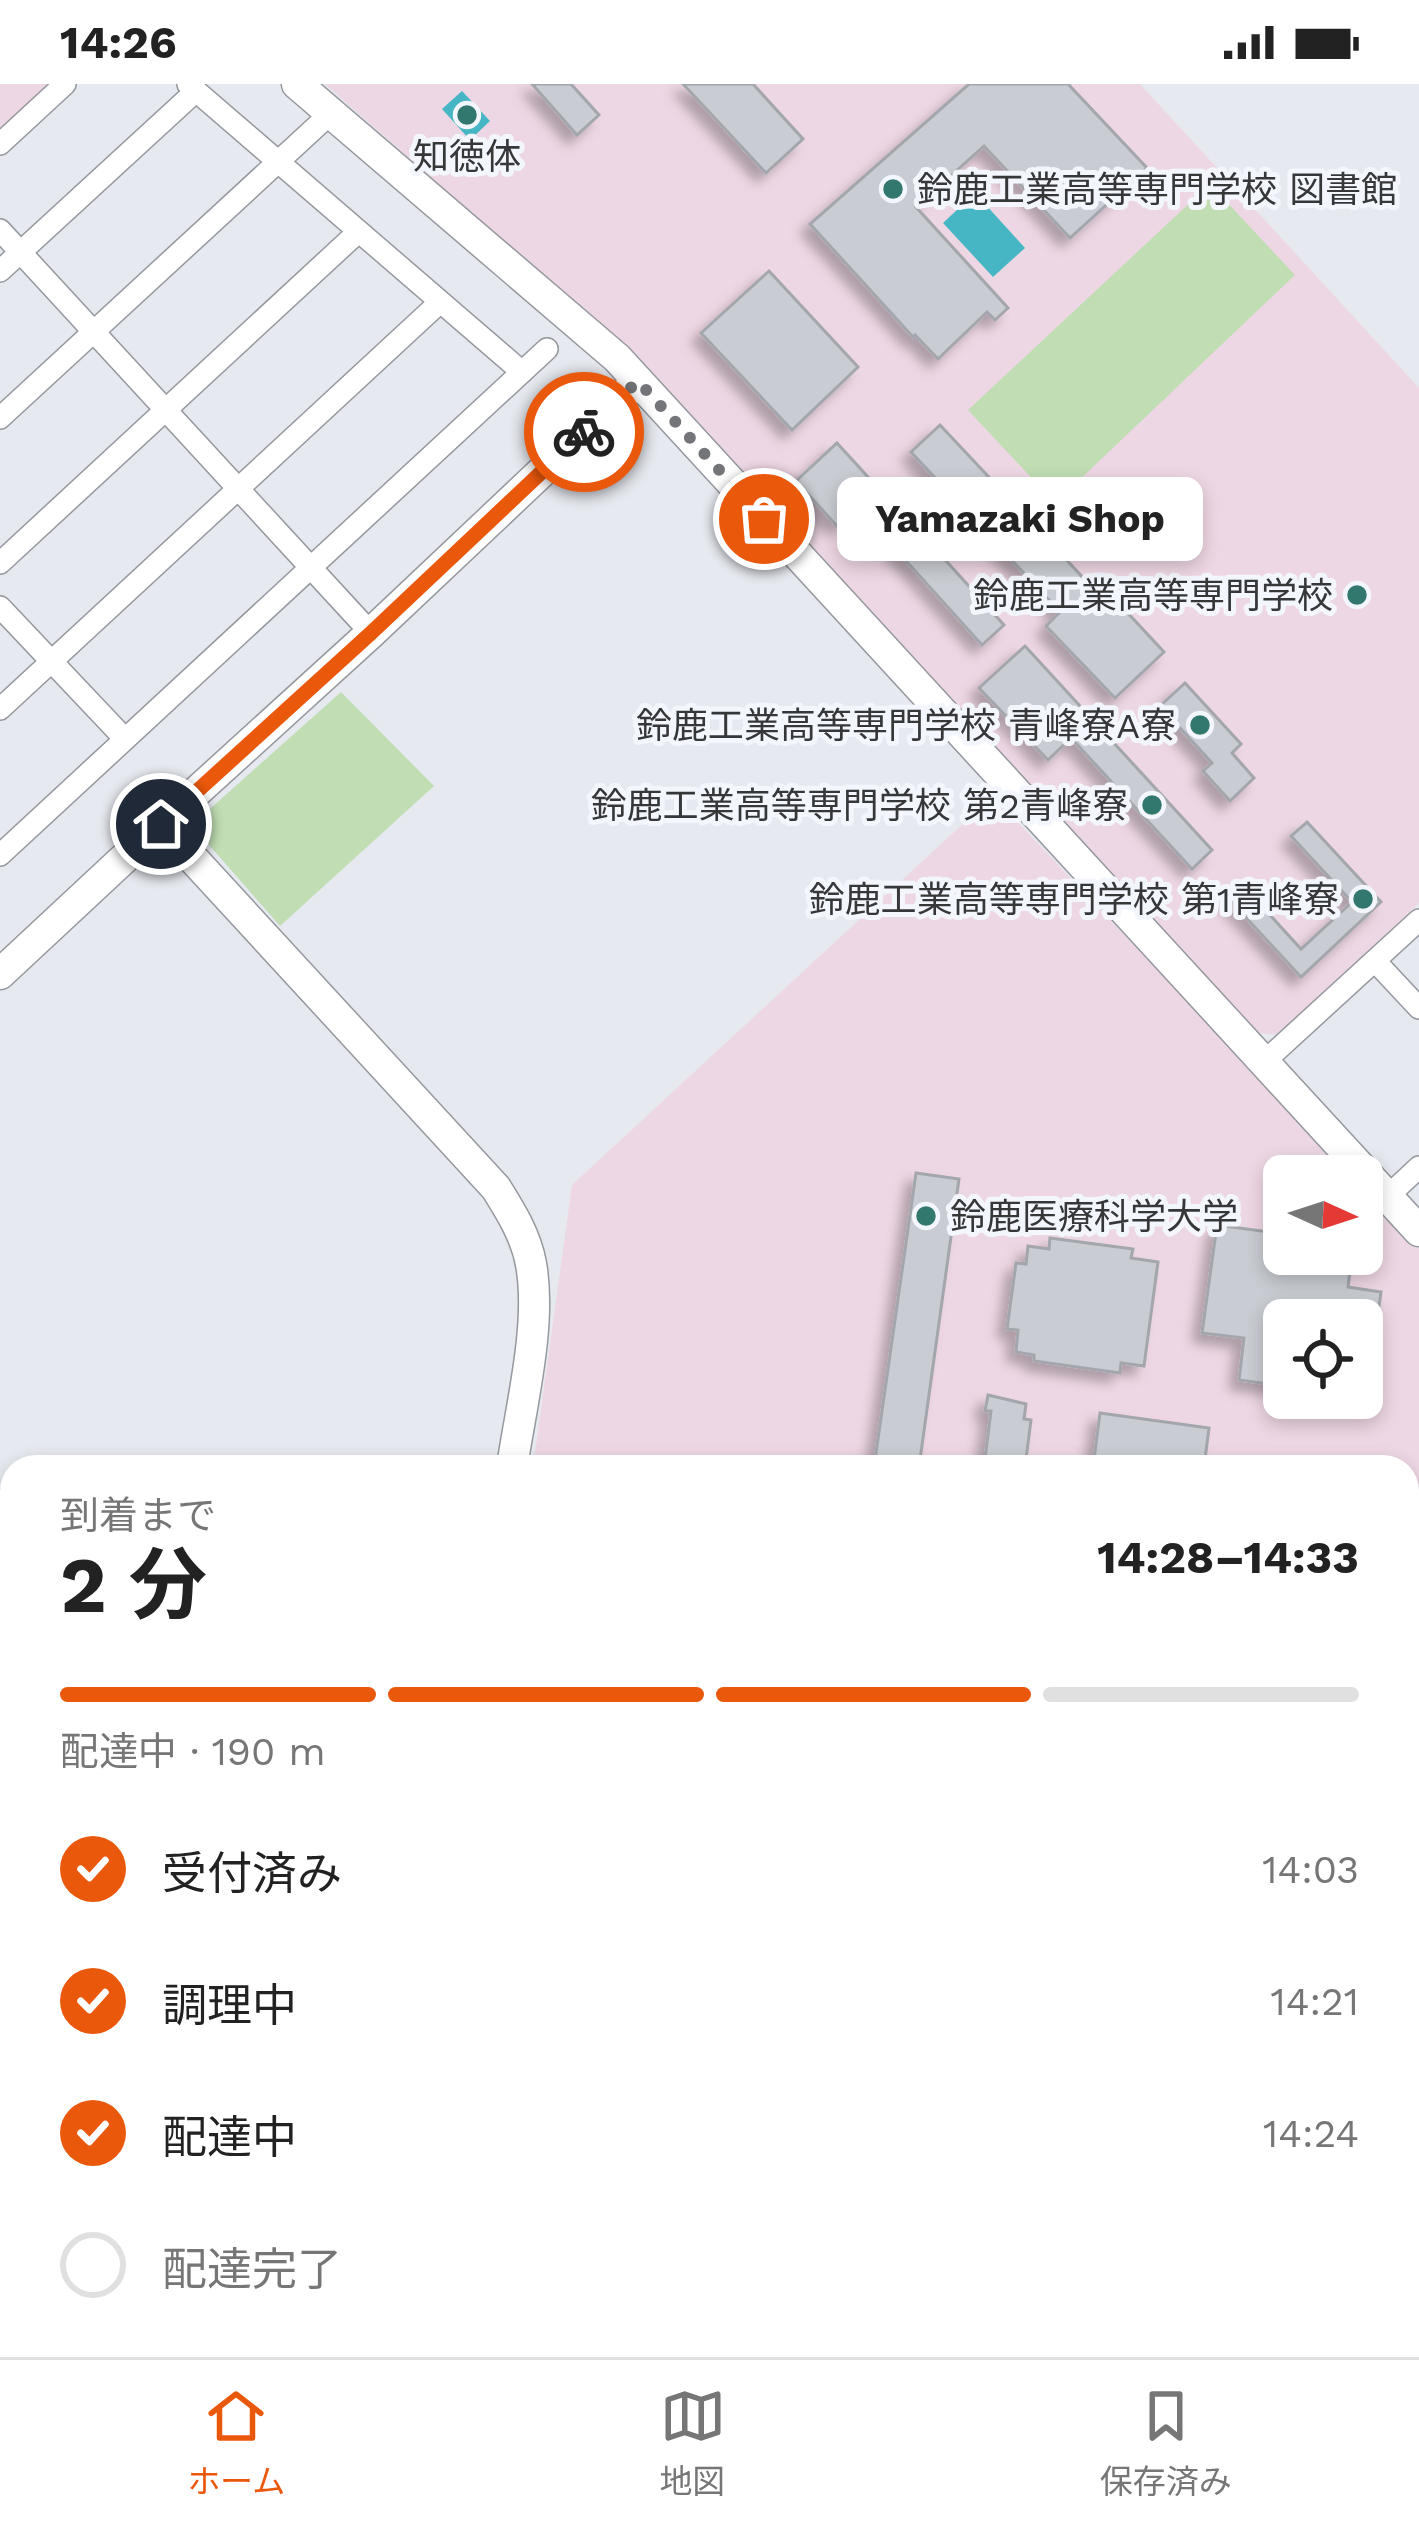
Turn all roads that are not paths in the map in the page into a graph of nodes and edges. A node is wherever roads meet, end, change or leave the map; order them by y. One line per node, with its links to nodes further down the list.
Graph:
1 (65, 84): 5 (street)
2 (298, 84): 4 (street)
3 (192, 88): 6 (street); 9 (street)
4 (330, 114): 6 (street); 15 (street)
5 (0, 144)
6 (277, 163): 8 (street); 12 (street)
7 (0, 230): 9 (street)
8 (358, 233): 11 (street); 16 (street)
9 (20, 252): 10 (street); 12 (street)
10 (0, 271)
11 (439, 303): 14 (street); 18 (street)
12 (94, 331): 16 (street); 17 (street)
13 (547, 350): 14 (street)
14 (522, 372): 20 (street)
15 (638, 381): 22 (street); 32 (street)
16 (166, 410): 18 (street); 19 (street)
17 (0, 418)
18 (238, 489): 20 (street); 23 (street)
19 (0, 563)
20 (311, 568): 22 (street); 25 (street)
21 (0, 607): 23 (street)
22 (371, 633): 26 (street)
23 (52, 661): 24 (street); 25 (street)
24 (0, 709)
25 (125, 740): 27 (street)
26 (161, 824): 30 (street); 36 (street)
27 (0, 855)
28 (1419, 920): 29 (street)
29 (1376, 961): 31 (street); 32 (street)
30 (0, 974)
31 (1419, 1008)
32 (1264, 1061): 34 (street)
33 (1419, 1167): 34 (street)
34 (1388, 1196): 35 (street)
35 (1419, 1231)
36 (514, 1455)

